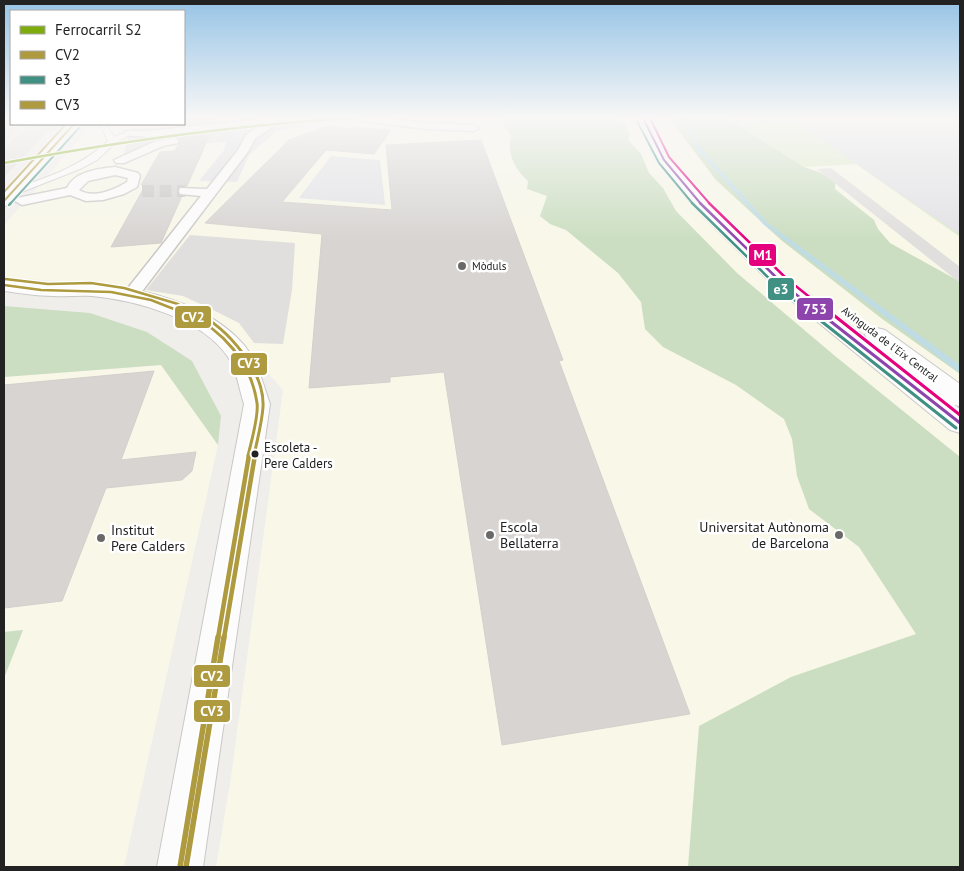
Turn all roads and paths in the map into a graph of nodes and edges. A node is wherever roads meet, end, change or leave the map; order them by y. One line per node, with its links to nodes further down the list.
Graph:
1 (45, 159): 14 (street)
2 (93, 159): 14 (lane)
3 (120, 159): 8 (street)
4 (131, 159): 8 (street)
5 (237, 159): 13 (street)
6 (663, 159): 18 (street, Avinguda de l'Eix Central)
7 (682, 159): 17 (street, Avinguda de l'Eix Central)
8 (118, 166): 9 (street); 11 (street)
9 (127, 188): 11 (street); 12 (street)
10 (185, 190): 13 (street)
11 (72, 191): 14 (street)
12 (142, 191)
13 (209, 193): 16 (street)
14 (12, 199)
15 (4, 285): 19 (street)
16 (134, 291)
17 (960, 397)
18 (960, 423)
19 (180, 867)

